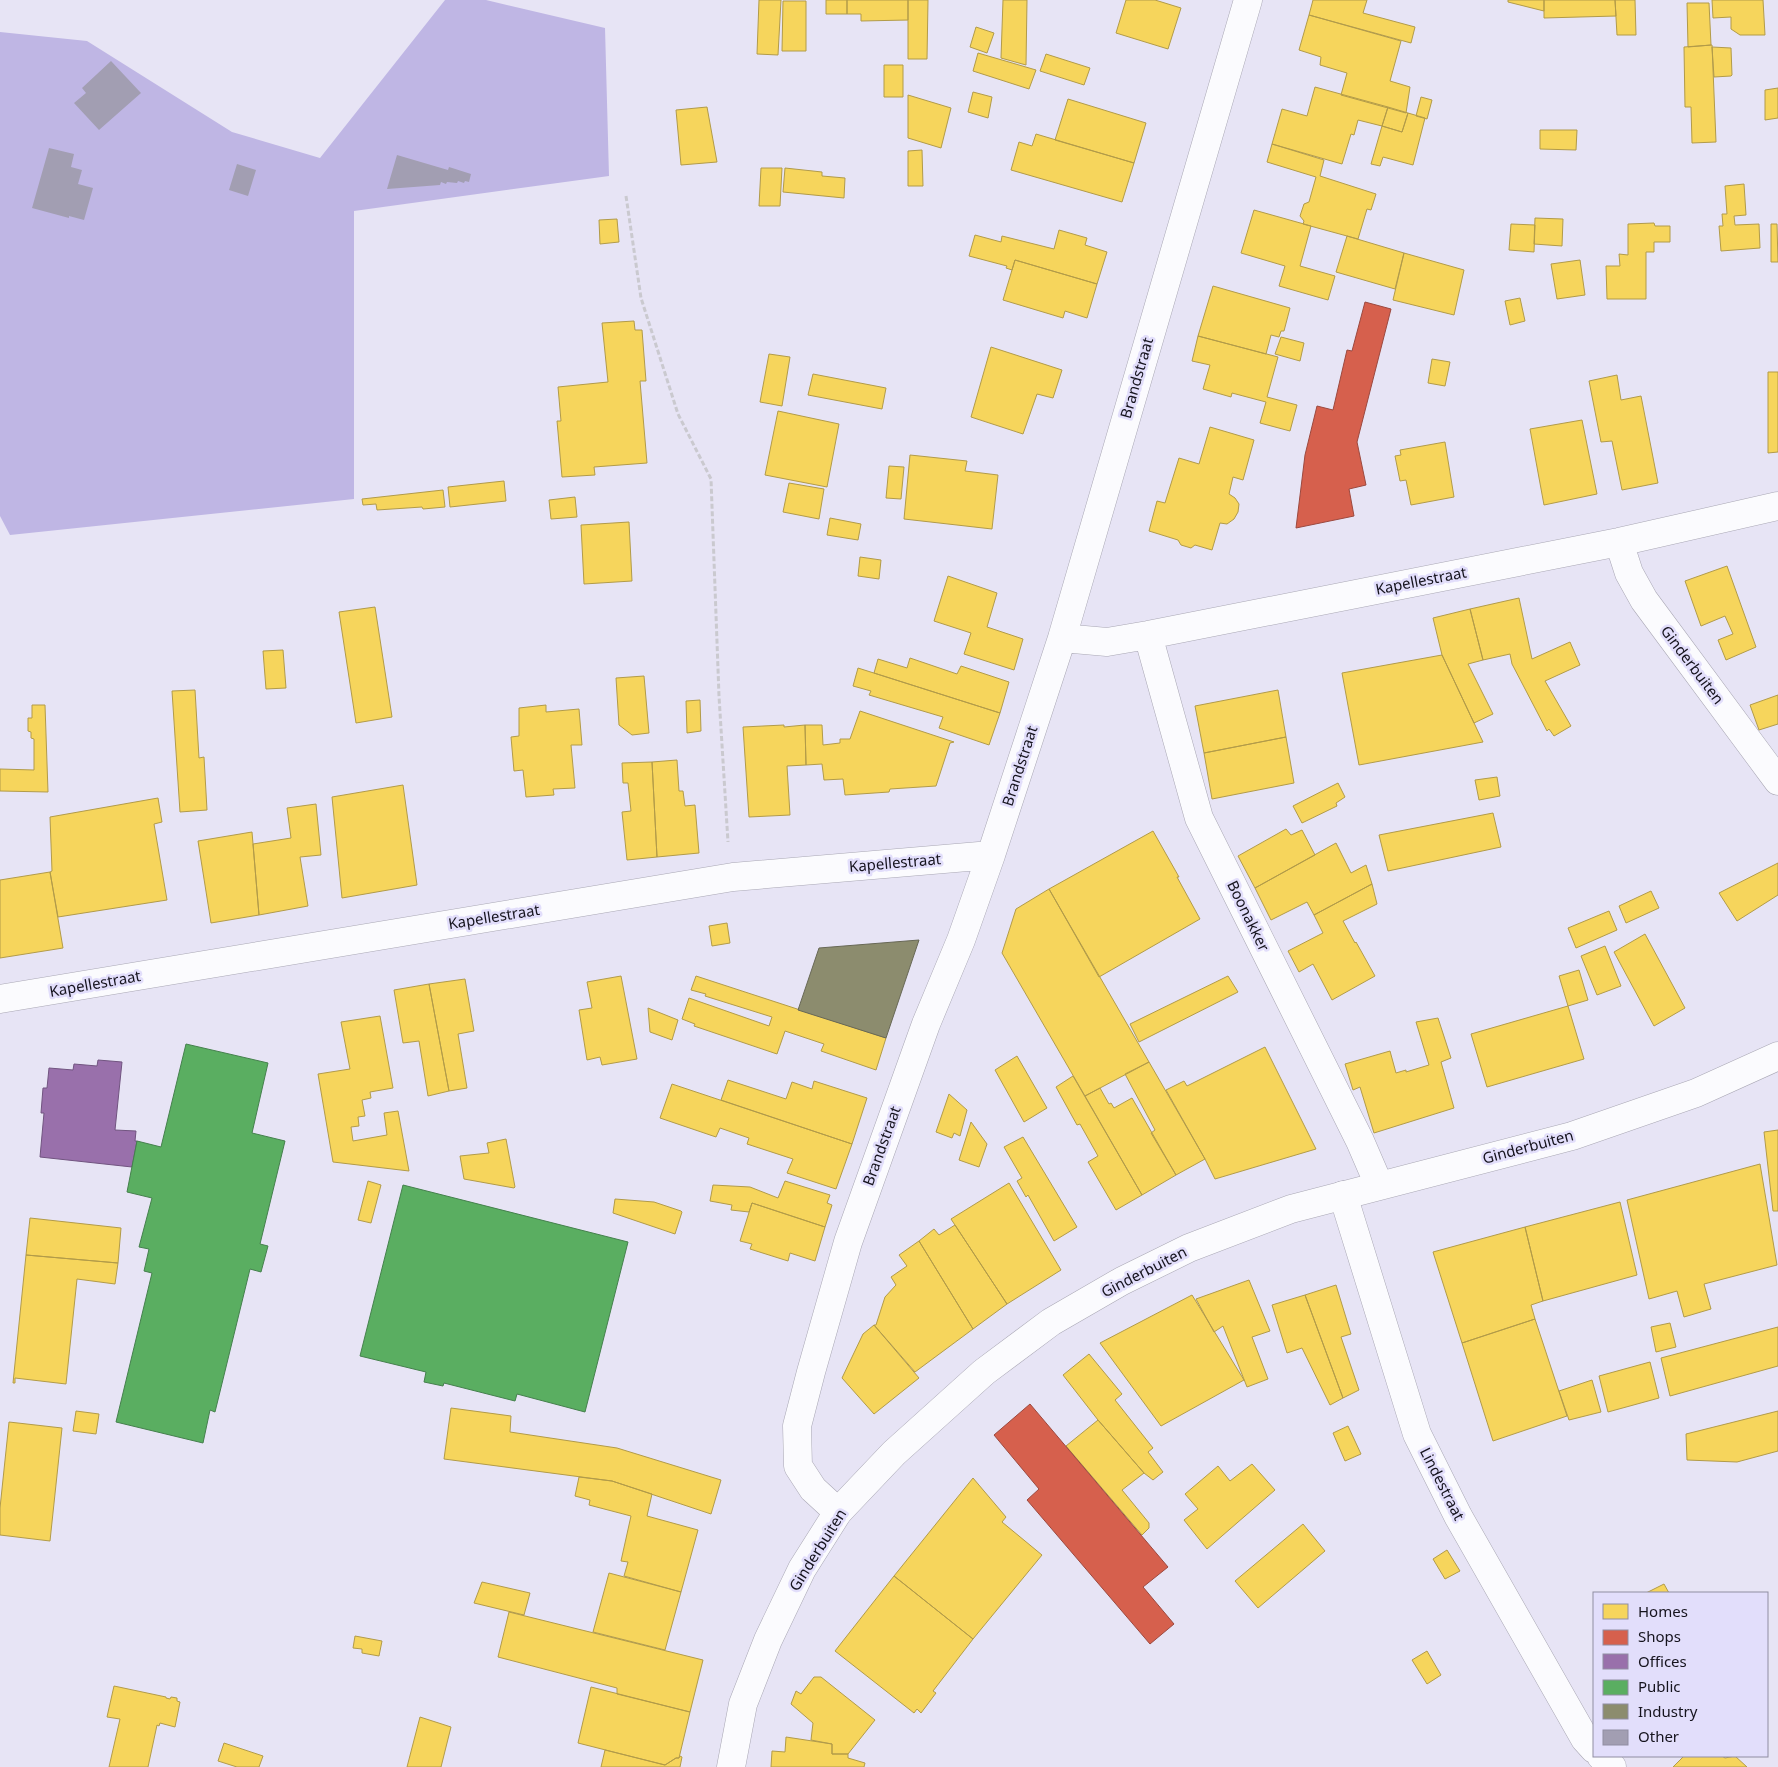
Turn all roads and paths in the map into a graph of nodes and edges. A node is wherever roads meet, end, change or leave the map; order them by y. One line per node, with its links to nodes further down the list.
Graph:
1 (1248, 0): 6 (street, Brandstraat)
2 (626, 196): 9 (path)
3 (1778, 506): 4 (street, Kapellestraat)
4 (1619, 542): 5 (street, Kapellestraat); 7 (street, Ginderbuiten)
5 (1148, 635): 6 (street, Kapellestraat); 12 (street, Boonakker)
6 (1062, 638): 8 (street, Brandstraat)
7 (1778, 781)
8 (991, 855): 9 (street, Kapellestraat); 14 (street, Brandstraat)
9 (733, 877): 10 (street, Kapellestraat)
10 (0, 1000)
11 (1778, 1056): 12 (street, Ginderbuiten)
12 (1379, 1185): 13 (street, Ginderbuiten)
13 (1344, 1195): 14 (street, Ginderbuiten); 15 (street, Lindestraat)
14 (838, 1512): 17 (street, Ginderbuiten)
15 (1593, 1748)
16 (1602, 1757): 18 (street)
17 (731, 1767)
18 (1612, 1767)

